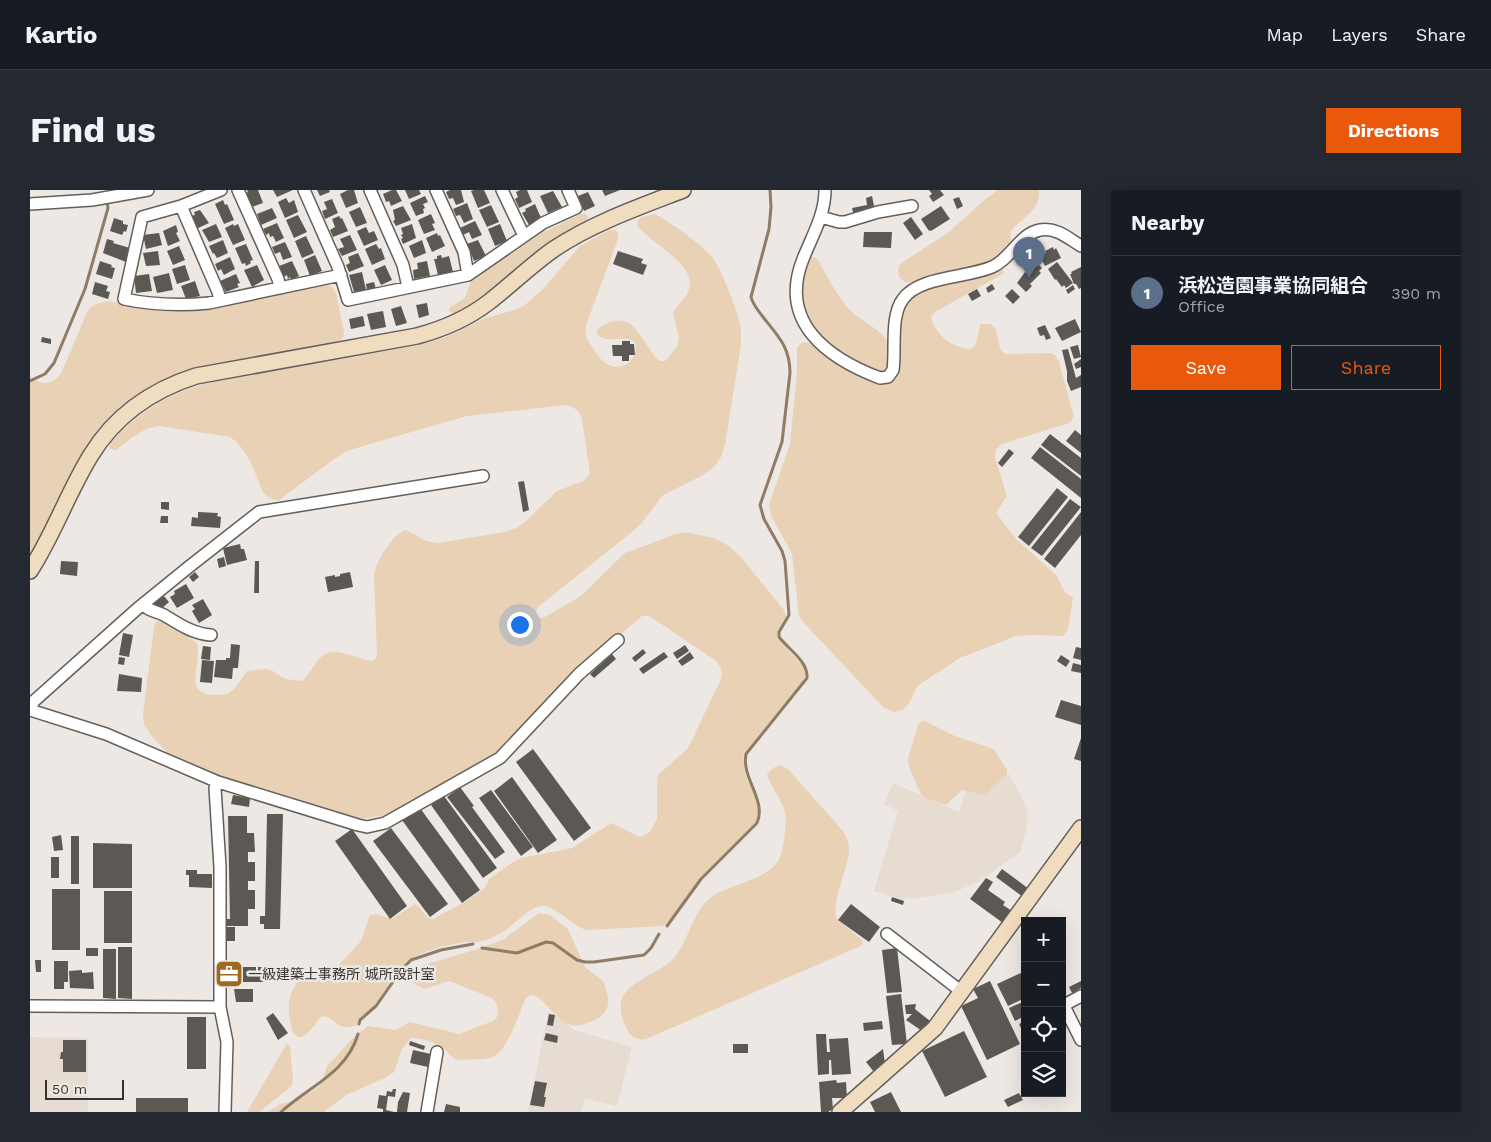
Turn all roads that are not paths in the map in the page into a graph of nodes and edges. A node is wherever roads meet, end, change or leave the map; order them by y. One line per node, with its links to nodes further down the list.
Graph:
1 (148, 190): 11 (street)
2 (221, 190): 12 (street)
3 (238, 190): 20 (street)
4 (304, 190): 18 (street)
5 (370, 190): 19 (street)
6 (436, 190): 17 (street)
7 (502, 190): 15 (street)
8 (568, 190): 15 (street)
9 (682, 190): 23 (street)
10 (825, 190): 14 (street)
11 (30, 204)
12 (181, 206): 21 (street); 21 (street)
13 (912, 206): 14 (street)
14 (821, 217): 16 (street)
15 (524, 236): 17 (street)
16 (1081, 246)
17 (468, 274): 19 (street)
18 (341, 275): 19 (street); 20 (street)
19 (408, 287)
20 (280, 288): 21 (street)
21 (220, 300)
22 (483, 476): 24 (street)
23 (30, 571)
24 (143, 604): 25 (street); 27 (street)
25 (211, 635)
26 (618, 640): 28 (street)
27 (30, 710): 28 (street)
28 (218, 782): 37 (street)
29 (1081, 828): 30 (street)
30 (1023, 917)
31 (1021, 920): 33 (street)
32 (887, 934): 33 (street)
33 (962, 992): 43 (street)
34 (1081, 996): 35 (street)
35 (1066, 1002)
36 (30, 1006): 37 (street)
37 (220, 1007): 41 (street)
38 (1065, 1007): 39 (street)
39 (1081, 1040)
40 (437, 1052): 42 (street)
41 (225, 1112)
42 (427, 1112)
43 (840, 1112)

